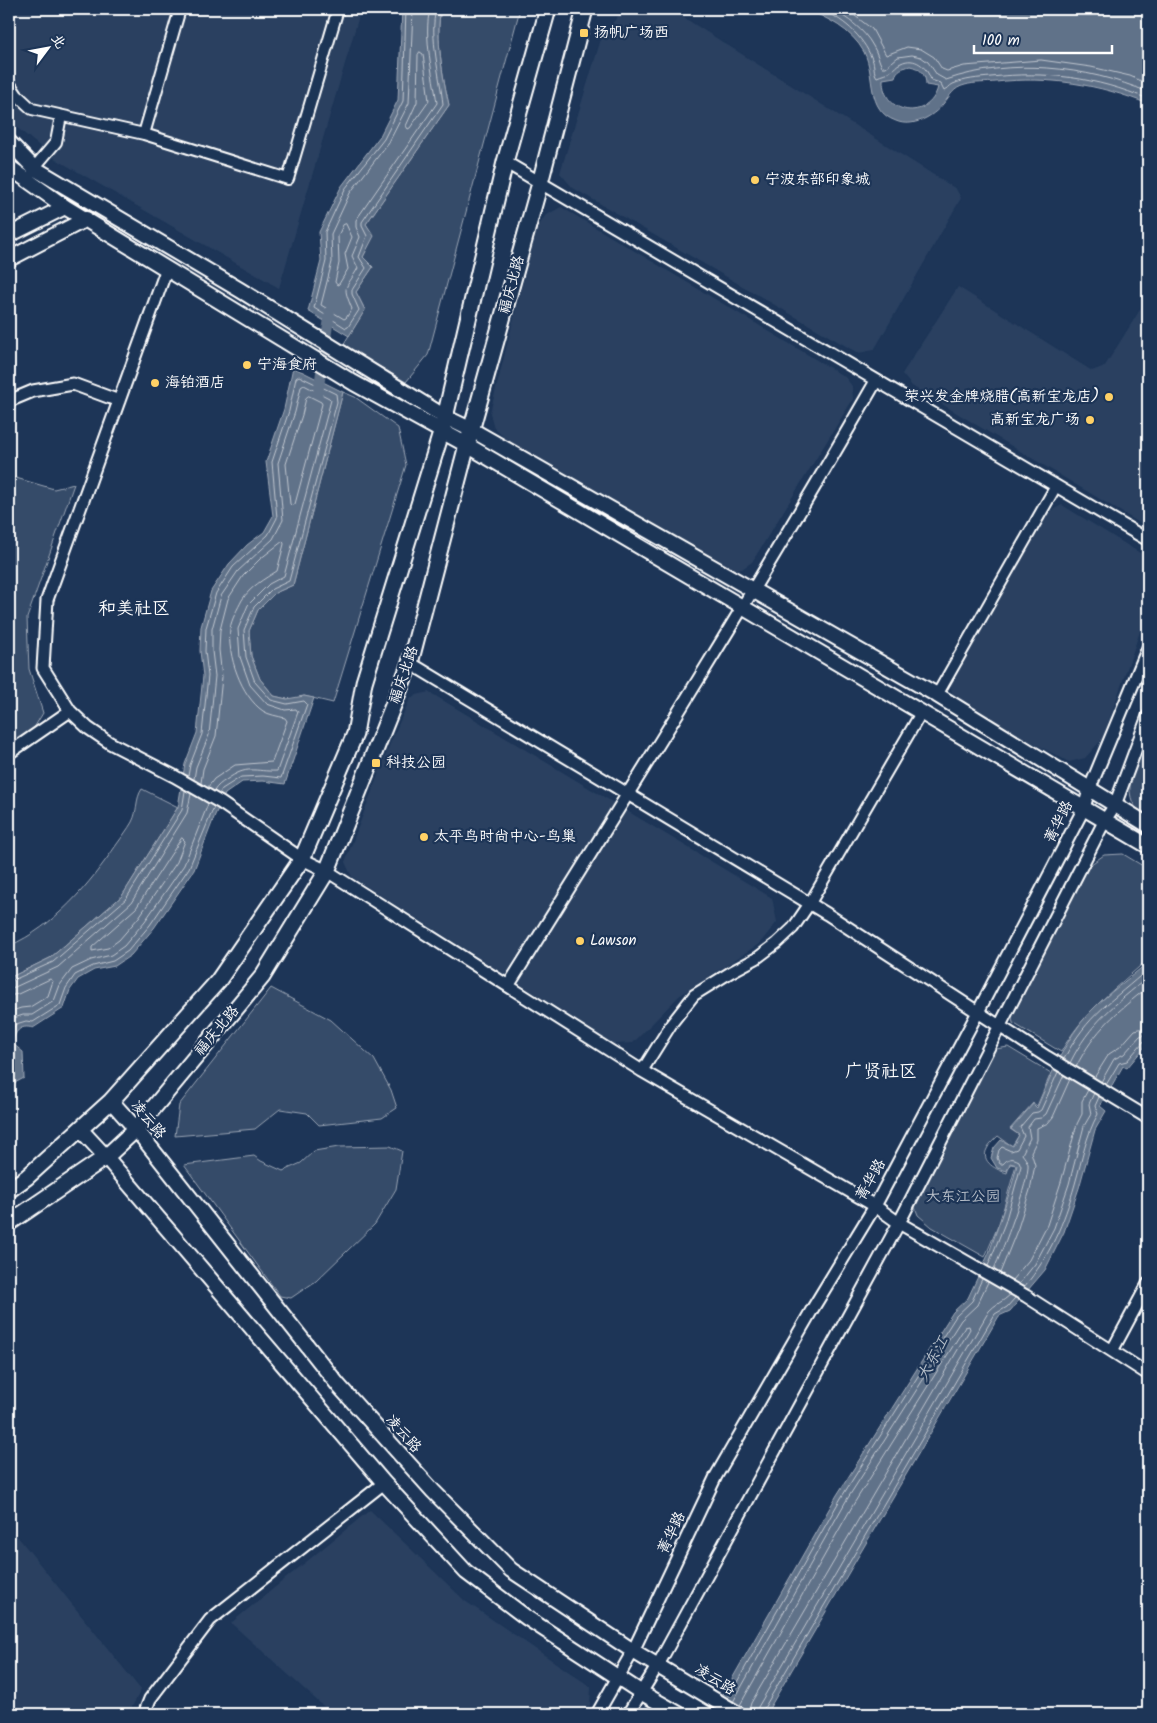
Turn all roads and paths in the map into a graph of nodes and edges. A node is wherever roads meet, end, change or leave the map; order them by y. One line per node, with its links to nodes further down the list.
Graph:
1 (180, 9): 7 (street)
2 (548, 9): 9 (main road, 福庆北路)
3 (585, 9): 12 (main road, 福庆北路)
4 (334, 10): 7 (street)
5 (9, 83): 6 (street)
6 (62, 116): 7 (street); 11 (street)
7 (144, 134)
8 (9, 142): 11 (main road)
9 (505, 162): 12 (street); 21 (main road, 福庆北路)
10 (9, 167): 13 (main road)
11 (34, 168): 21 (main road)
12 (540, 183): 18 (street); 22 (main road, 福庆北路)
13 (66, 207): 14 (main road); 15 (main road)
14 (86, 219): 16 (main road); 17 (main road)
15 (9, 235)
16 (9, 259)
17 (167, 268): 20 (street); 21 (main road)
18 (876, 381): 24 (street); 26 (street)
19 (9, 401): 20 (street)
20 (119, 401): 31 (street)
21 (443, 424): 22 (main road); 23 (main road); 42 (main road, 福庆北路)
22 (472, 430): 23 (main road, 福庆北路); 26 (main road)
23 (467, 444): 27 (main road); 29 (main road, 福庆北路)
24 (1056, 486): 25 (street); 30 (street)
25 (1148, 540)
26 (752, 590): 27 (street); 30 (main road)
27 (742, 607): 32 (main road); 36 (street)
28 (1148, 648): 35 (street, 菁华路)
29 (410, 663): 36 (street); 43 (main road, 福庆北路)
30 (937, 695): 35 (main road)
31 (70, 711): 34 (street); 42 (street)
32 (921, 713): 38 (main road); 44 (street)
33 (1148, 716): 37 (street)
34 (9, 752)
35 (1089, 790): 37 (main road); 38 (street, 菁华路)
36 (628, 794): 44 (street); 45 (street)
37 (1115, 805): 39 (street); 40 (main road)
38 (1084, 808): 39 (main road); 46 (street, 菁华路)
39 (1105, 820): 41 (main road); 47 (street)
40 (1148, 825)
41 (1148, 846)
42 (302, 859): 43 (street); 49 (main road, 福庆北路)
43 (327, 871): 45 (street); 51 (main road, 福庆北路)
44 (810, 903): 46 (street); 48 (street)
45 (508, 986): 48 (street)
46 (978, 1012): 47 (street); 55 (street, 菁华路)
47 (1000, 1026): 50 (street); 57 (street)
48 (642, 1070): 55 (street)
49 (111, 1102): 51 (main road, 凌云路); 52 (main road, 福庆北路)
50 (1148, 1118)
51 (136, 1129): 53 (main road, 福庆北路); 62 (main road, 凌云路)
52 (81, 1130): 53 (main road); 54 (main road, 福庆北路)
53 (106, 1157): 56 (main road, 福庆北路); 61 (main road)
54 (9, 1190)
55 (875, 1206): 57 (street); 62 (street, 菁华路)
56 (9, 1223)
57 (899, 1223): 59 (street); 63 (street)
58 (1148, 1284): 59 (street)
59 (1112, 1351): 60 (street)
60 (1148, 1374)
61 (384, 1482): 64 (main road); 66 (street)
62 (633, 1651): 63 (main road, 凌云路); 64 (street, 菁华路)
63 (658, 1665): 65 (street); 70 (main road, 凌云路)
64 (617, 1677): 65 (main road); 67 (street, 菁华路)
65 (642, 1693): 68 (street); 69 (main road)
66 (144, 1714)
67 (597, 1714)
68 (628, 1714)
69 (679, 1714)
70 (738, 1714)

